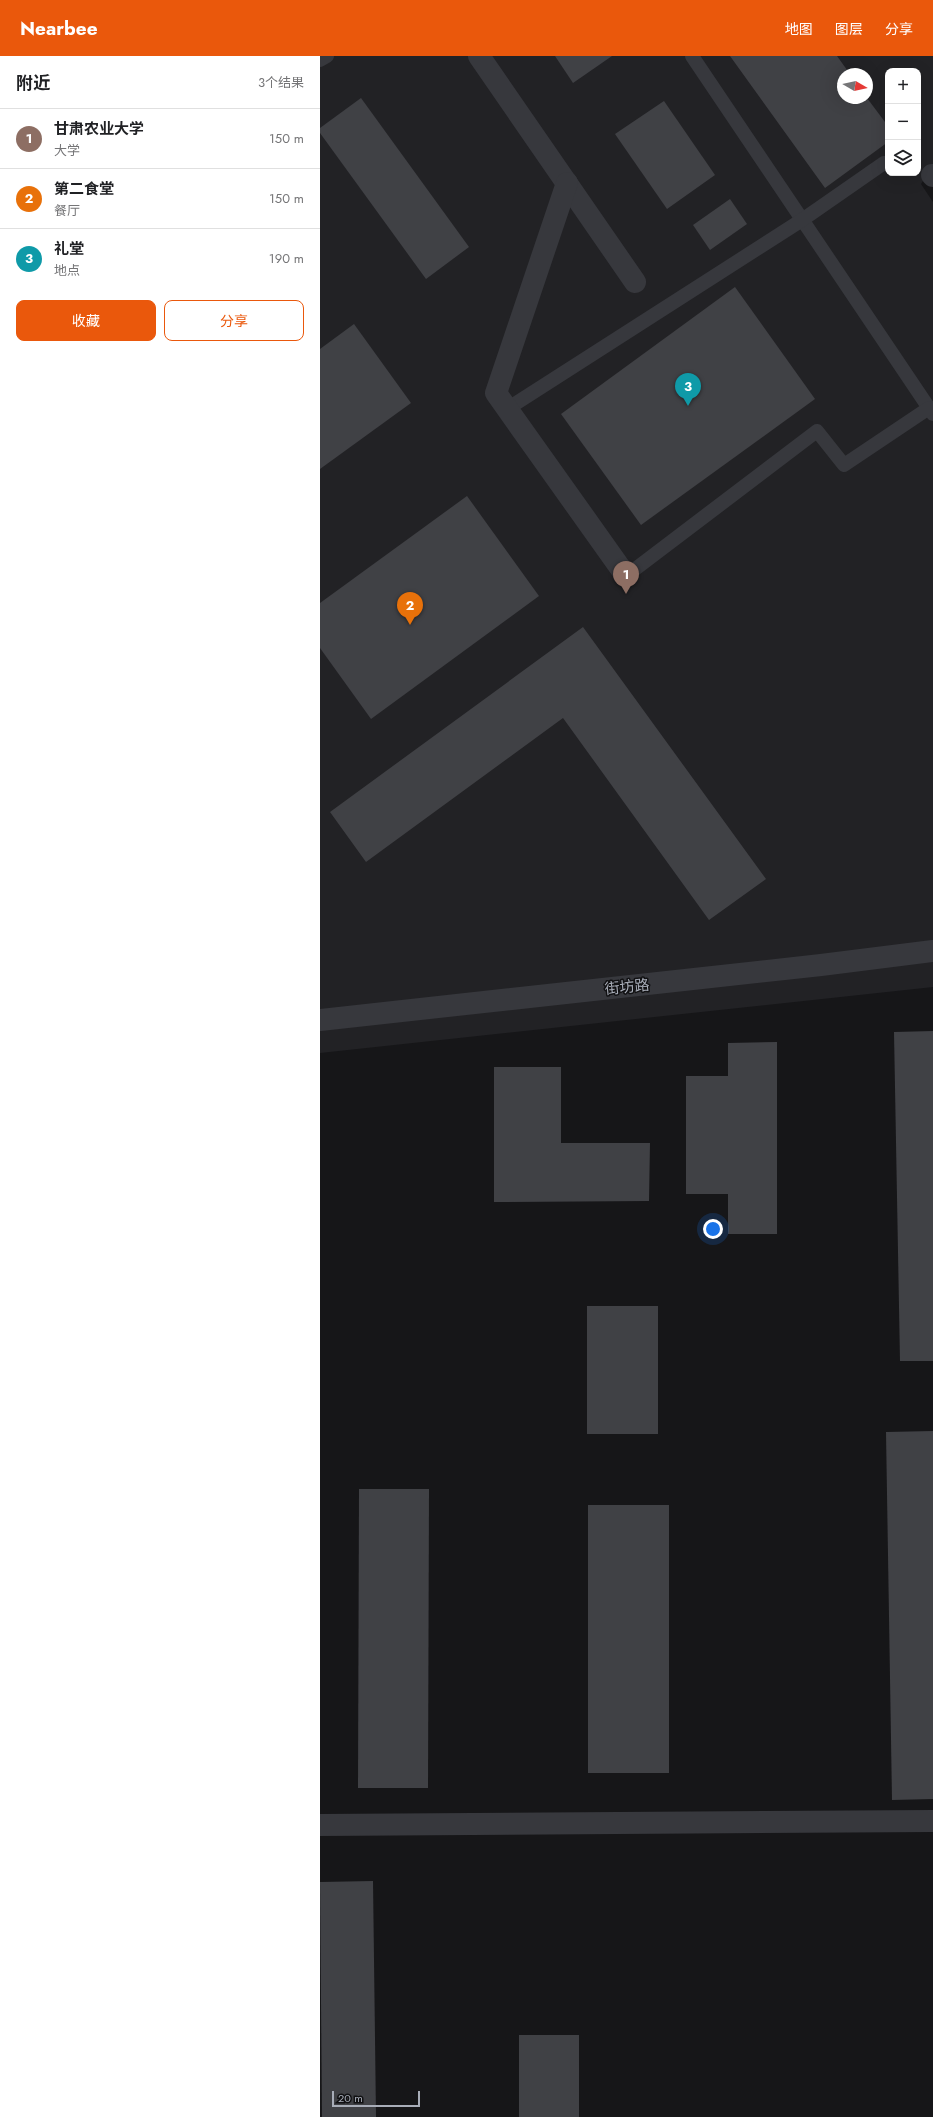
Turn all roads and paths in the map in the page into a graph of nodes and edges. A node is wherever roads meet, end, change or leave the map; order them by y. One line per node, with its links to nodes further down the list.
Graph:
1 (327, 56): 4 (lane)
2 (479, 56): 6 (street)
3 (692, 56): 7 (lane)
4 (320, 60)
5 (884, 163): 7 (lane)
6 (567, 183): 8 (street); 9 (street)
7 (802, 220): 9 (lane); 10 (lane)
8 (634, 282)
9 (507, 410): 11 (street)
10 (931, 411): 11 (lane)
11 (626, 576)
12 (933, 950): 13 (street, 街坊路)
13 (320, 1020)
14 (933, 1821): 15 (street)
15 (320, 1825)

